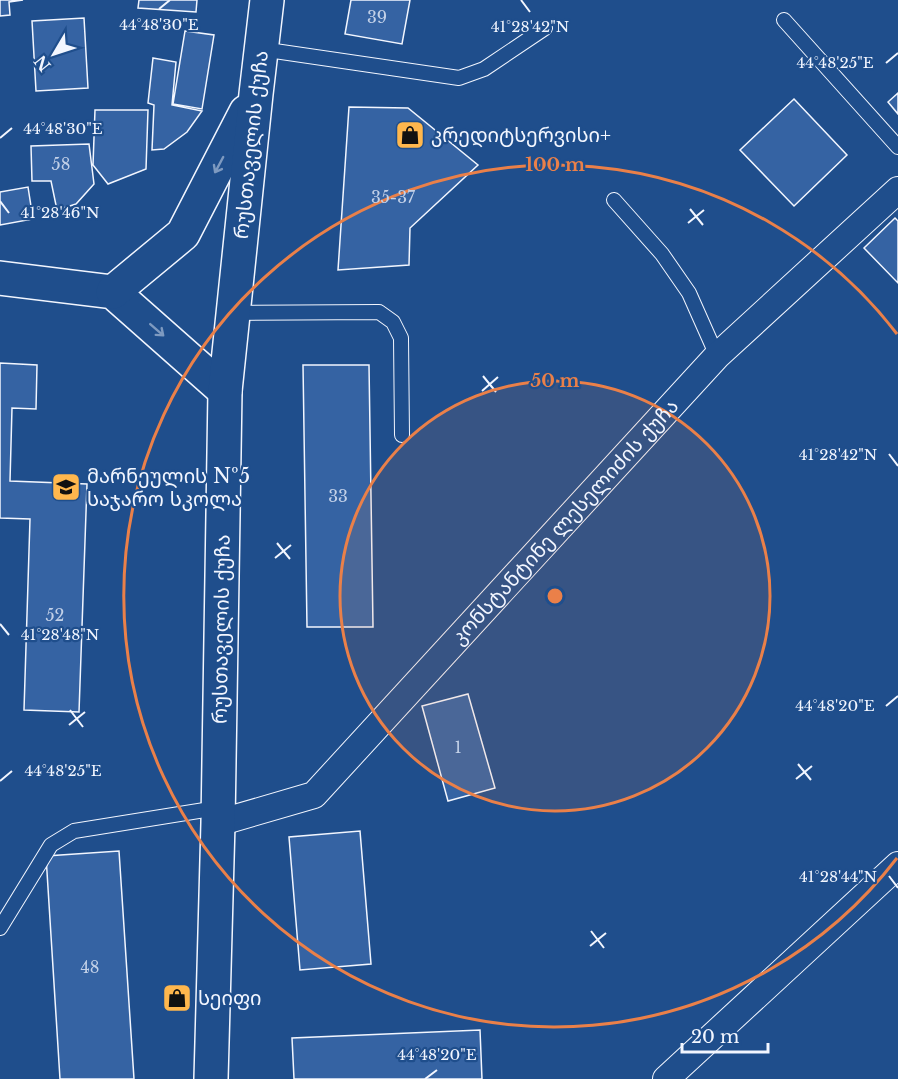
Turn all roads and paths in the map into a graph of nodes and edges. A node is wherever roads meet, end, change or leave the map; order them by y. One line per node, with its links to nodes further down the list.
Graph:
1 (267, 0): 4 (main road, რუსთაველის ქუჩა)
2 (784, 20): 6 (lane)
3 (545, 28): 4 (lane)
4 (261, 49): 5 (main road, რუსთაველის ქუჩა)
5 (256, 94): 10 (main road, one-way to 10); 11 (main road, რუსთაველის ქუჩა)
6 (898, 147)
7 (898, 190): 12 (street, კონსტანტინე ლესელიძის ქუჩა)
8 (614, 200): 12 (lane)
9 (0, 278): 10 (main road)
10 (113, 292): 13 (main road, one-way to 13)
11 (232, 313): 13 (main road, რუსთაველის ქუჩა); 14 (lane)
12 (717, 356): 15 (street, კონსტანტინე ლესელიძის ქუჩა)
13 (225, 391): 15 (main road, რუსთაველის ქუჩა)
14 (402, 435)
15 (218, 815): 17 (lane); 18 (main road, რუსთაველის ქუჩა)
16 (898, 866): 19 (street)
17 (0, 928)
18 (211, 1079)
19 (666, 1079)

